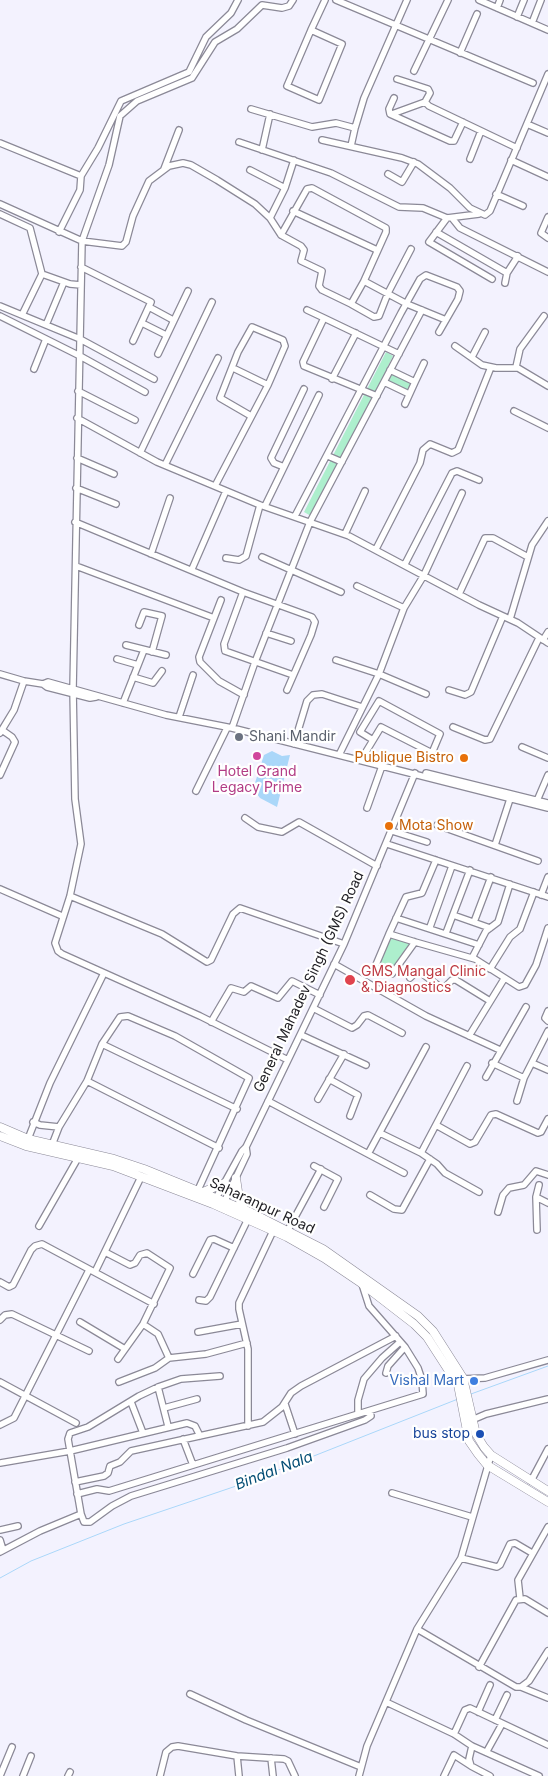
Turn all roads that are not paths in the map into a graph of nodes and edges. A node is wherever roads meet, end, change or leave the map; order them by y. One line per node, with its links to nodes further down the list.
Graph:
1 (238, 0): 50 (street)
2 (293, 0): 66 (street)
3 (325, 0): 16 (street)
4 (336, 0): 15 (street)
5 (407, 0): 15 (street)
6 (448, 0): 18 (street)
7 (479, 0): 11 (street)
8 (500, 0): 11 (street)
9 (524, 0): 13 (street)
10 (541, 0): 14 (street)
11 (497, 8): 13 (street)
12 (477, 14): 19 (street)
13 (517, 17): 14 (street)
14 (532, 23): 17 (street)
15 (397, 24): 18 (street); 33 (street)
16 (311, 30): 16 (street)
17 (548, 30)
18 (428, 39): 19 (street); 20 (street)
19 (460, 53): 23 (street)
20 (414, 71)
21 (548, 74): 24 (street)
22 (397, 78): 27 (street)
23 (533, 83)
24 (541, 90): 25 (street); 32 (street)
25 (548, 92)
26 (394, 98): 30 (street)
27 (425, 102): 30 (street); 31 (street)
28 (252, 109): 29 (street)
29 (270, 114): 33 (street); 42 (street)
30 (392, 114): 31 (street)
31 (463, 122): 35 (street)
32 (527, 124): 36 (street); 41 (street)
33 (355, 128): 40 (street)
34 (179, 130): 47 (street)
35 (481, 131): 41 (street); 43 (street)
36 (548, 133)
37 (322, 140): 40 (street)
38 (239, 142): 42 (street)
39 (0, 143): 50 (street)
40 (351, 146): 46 (street)
41 (517, 148): 45 (street)
42 (262, 150): 44 (street)
43 (470, 159)
44 (294, 160): 52 (street); 60 (street)
45 (512, 160): 51 (street); 53 (street)
46 (414, 162): 49 (street); 58 (street)
47 (164, 169): 59 (street); 66 (street)
48 (250, 170): 52 (street)
49 (388, 174)
50 (81, 176): 62 (street)
51 (548, 177)
52 (284, 188): 59 (street)
53 (496, 194): 55 (street); 58 (street)
54 (0, 204): 62 (street)
55 (523, 206)
56 (293, 211): 64 (street); 68 (street); 68 (street)
57 (0, 214): 73 (street)
58 (479, 214): 60 (street)
59 (270, 218): 64 (street)
60 (450, 218): 63 (street); 69 (street)
61 (548, 219): 65 (street)
62 (59, 232): 66 (street)
63 (436, 232): 72 (street); 74 (street)
64 (281, 235): 82 (street)
65 (548, 238)
66 (82, 241): 70 (street)
67 (411, 249): 80 (street)
68 (377, 250): 75 (street)
69 (518, 256): 71 (street); 72 (street)
70 (81, 267): 78 (street); 85 (street)
71 (547, 269)
72 (507, 273): 77 (street)
73 (42, 274): 76 (street); 88 (street)
74 (492, 279)
75 (364, 281): 80 (street); 82 (street)
76 (64, 282): 78 (street); 95 (street)
77 (505, 283)
78 (81, 285): 101 (street)
79 (188, 290): 92 (street)
80 (388, 293): 82 (street); 83 (street)
81 (212, 302): 135 (street)
82 (351, 304)
83 (407, 304): 87 (street); 93 (street); 104 (street)
84 (0, 306): 88 (street)
85 (149, 307): 92 (street); 94 (street)
86 (307, 310): 91 (street)
87 (422, 310): 93 (street); 106 (street)
88 (22, 315): 95 (street)
89 (0, 316): 100 (street)
90 (544, 316): 112 (street)
91 (324, 318): 98 (street); 117 (street)
92 (173, 320): 99 (street)
93 (446, 320): 96 (street)
94 (142, 323): 99 (street); 102 (street)
95 (46, 326): 101 (street)
96 (439, 332)
97 (485, 332): 108 (street)
98 (356, 333): 104 (street); 117 (street)
99 (166, 335): 105 (street)
100 (46, 339): 107 (street); 114 (street)
101 (80, 339): 107 (street); 116 (street)
102 (133, 341)
103 (455, 346): 108 (street)
104 (384, 347): 106 (street); 124 (street)
105 (158, 354)
106 (399, 354): 115 (street)
107 (80, 356): 123 (street); 125 (street)
108 (472, 357): 111 (street)
109 (218, 358): 139 (street)
110 (424, 363): 119 (street)
111 (491, 367): 112 (street); 156 (street)
112 (516, 367): 121 (street)
113 (234, 368): 120 (street); 120 (street); 131 (street)
114 (34, 370)
115 (390, 370): 118 (street); 119 (street)
116 (154, 379)
117 (332, 379): 124 (street)
118 (384, 382): 126 (street); 128 (street)
119 (415, 382): 126 (street)
120 (268, 385): 131 (street)
121 (548, 386)
122 (304, 389): 140 (street)
123 (78, 391): 132 (street); 133 (street)
124 (361, 391): 128 (street); 136 (street)
125 (145, 392)
126 (409, 394): 129 (street)
127 (320, 395): 140 (street)
128 (376, 396): 138 (street)
129 (405, 404)
130 (514, 411): 134 (street)
131 (251, 416): 143 (street)
132 (77, 418): 135 (street); 137 (street)
133 (135, 420)
134 (548, 428)
135 (140, 453): 139 (street)
136 (328, 456): 138 (street); 151 (street)
137 (76, 458): 141 (street); 144 (street)
138 (342, 462): 154 (street)
139 (165, 465): 143 (street)
140 (284, 467): 150 (street)
141 (114, 474)
142 (478, 480): 161 (street)
143 (215, 486): 145 (street)
144 (76, 488): 149 (street); 153 (street)
145 (226, 491): 150 (street); 163 (street)
146 (365, 491): 155 (street)
147 (462, 493): 165 (street)
148 (170, 498): 157 (street)
149 (116, 504)
150 (263, 506): 151 (street); 160 (street)
151 (295, 516): 154 (street)
152 (548, 521): 159 (street)
153 (75, 522): 157 (street); 162 (street)
154 (310, 522): 155 (street); 164 (street)
155 (345, 534): 156 (street)
156 (376, 549): 161 (street)
157 (151, 554): 163 (street)
158 (262, 557): 164 (street)
159 (528, 557): 169 (street); 175 (street)
160 (226, 558)
161 (406, 564): 165 (street)
162 (76, 566): 174 (street); 198 (street)
163 (192, 569): 167 (street)
164 (291, 569): 168 (street); 171 (street)
165 (424, 575): 169 (street); 172 (street)
166 (357, 586): 172 (street)
167 (244, 592): 171 (street); 187 (street)
168 (341, 592)
169 (459, 594): 173 (street)
170 (221, 600): 174 (street)
171 (278, 604): 178 (street); 193 (street)
172 (404, 608): 191 (street)
173 (503, 616): 175 (street); 197 (street)
174 (214, 618): 200 (street)
175 (510, 619): 179 (street)
176 (139, 625): 183 (street)
177 (548, 632): 179 (street)
178 (266, 633): 180 (street); 187 (street)
179 (543, 640): 204 (street)
180 (291, 641)
181 (126, 645): 182 (street)
182 (144, 650): 183 (street); 188 (street)
183 (152, 652): 184 (street)
184 (166, 655)
185 (117, 659): 188 (street)
186 (336, 660): 191 (street)
187 (255, 662): 193 (street); 200 (street)
188 (138, 665): 194 (street)
189 (162, 670): 194 (street)
190 (0, 674): 195 (street)
191 (379, 674): 199 (street); 202 (street)
192 (193, 675): 203 (street)
193 (293, 675): 196 (street)
194 (133, 678): 201 (street)
195 (24, 681): 198 (street); 206 (street)
196 (286, 690)
197 (449, 690)
198 (73, 691): 201 (street); 240 (street)
199 (426, 694)
200 (244, 695): 205 (street)
201 (123, 703): 203 (street)
202 (362, 707): 208 (street); 210 (street)
203 (179, 717): 205 (street)
204 (453, 727)
205 (229, 728): 208 (street); 217 (street)
206 (1, 732): 215 (street)
207 (373, 740): 207 (street); 212 (street)
208 (294, 744): 210 (street)
209 (522, 747): 211 (street)
210 (339, 755): 212 (street)
211 (548, 758)
212 (360, 760): 213 (street)
213 (382, 766): 214 (street); 221 (street)
214 (415, 772): 218 (street); 219 (street); 225 (street, General Mahadev Singh (GMS) Road)
215 (0, 775)
216 (548, 775): 219 (street)
217 (196, 791)
218 (510, 799): 219 (street); 228 (street)
219 (536, 803): 220 (street); 222 (street)
220 (548, 803)
221 (367, 808)
222 (548, 808)
223 (244, 818): 231 (street)
224 (438, 825): 228 (street)
225 (392, 831): 226 (street); 227 (street, General Mahadev Singh (GMS) Road)
226 (427, 842)
227 (387, 844): 229 (street); 231 (street, General Mahadev Singh (GMS) Road)
228 (495, 845): 230 (street)
229 (436, 860): 232 (street); 244 (street)
230 (538, 861)
231 (377, 866): 252 (street, General Mahadev Singh (GMS) Road)
232 (452, 866): 233 (street); 246 (street)
233 (470, 870): 234 (street); 242 (street)
234 (491, 877): 236 (street); 245 (street)
235 (548, 877): 239 (street)
236 (510, 884): 238 (street); 247 (street)
237 (0, 889): 243 (street)
238 (534, 892): 239 (street); 256 (street)
239 (541, 895): 241 (street)
240 (70, 896): 243 (street); 252 (street)
241 (548, 897)
242 (453, 915): 245 (street); 249 (street)
243 (62, 916): 257 (street)
244 (396, 918): 246 (street); 250 (street)
245 (474, 922): 247 (street)
246 (430, 927): 249 (street)
247 (490, 928): 253 (street)
248 (548, 928): 259 (street)
249 (446, 933): 253 (street)
250 (389, 934): 251 (street); 251 (street)
251 (415, 942): 254 (street)
252 (344, 944): 255 (street, General Mahadev Singh (GMS) Road)
253 (479, 945): 254 (street)
254 (472, 958): 256 (street)
255 (334, 964): 260 (street, General Mahadev Singh (GMS) Road); 269 (street)
256 (490, 968): 259 (street)
257 (104, 973): 266 (street); 291 (street)
258 (410, 978): 261 (street)
259 (504, 980): 261 (street)
260 (320, 995): 263 (street, General Mahadev Singh (GMS) Road); 266 (street)
261 (490, 1001): 269 (street)
262 (526, 1007): 273 (street)
263 (313, 1008): 267 (street); 268 (street, General Mahadev Singh (GMS) Road)
264 (548, 1011): 265 (street)
265 (548, 1021)
266 (211, 1022): 275 (street)
267 (402, 1033)
268 (301, 1035): 274 (street); 275 (street, General Mahadev Singh (GMS) Road)
269 (470, 1036): 273 (street)
270 (547, 1036): 277 (street)
271 (102, 1044): 284 (street); 288 (street); 288 (street)
272 (426, 1047): 295 (street)
273 (500, 1050): 276 (street)
274 (344, 1054): 278 (street); 283 (street)
275 (288, 1060): 286 (street, General Mahadev Singh (GMS) Road)
276 (492, 1063): 281 (street); 282 (street)
277 (532, 1063): 280 (street); 282 (street)
278 (366, 1065)
279 (467, 1066): 292 (street)
280 (548, 1070)
281 (486, 1076)
282 (524, 1078): 287 (street)
283 (329, 1079): 285 (street); 289 (street)
284 (87, 1081): 294 (street); 300 (street)
285 (318, 1099)
286 (268, 1101): 299 (street, General Mahadev Singh (GMS) Road); 302 (street)
287 (517, 1101)
288 (237, 1110): 300 (street)
289 (350, 1116)
290 (548, 1119): 292 (street)
291 (34, 1122): 294 (street); 297 (street)
292 (436, 1125): 301 (street)
293 (0, 1127): 297 (main road, Saharanpur Road)
294 (60, 1127): 298 (street)
295 (380, 1133): 301 (street); 302 (street)
296 (0, 1136): 303 (main road, Saharanpur Road)
297 (28, 1139): 298 (main road, Saharanpur Road)
298 (52, 1145): 305 (main road, Saharanpur Road)
299 (246, 1147): 311 (street, General Mahadev Singh (GMS) Road); 312 (street, General Mahadev Singh (GMS) Road)
300 (219, 1148): 314 (street)
301 (421, 1153): 304 (street)
302 (368, 1154): 308 (street)
303 (78, 1158): 305 (main road, Saharanpur Road); 325 (street)
304 (430, 1159): 315 (street); 316 (street)
305 (114, 1163): 310 (main road, Saharanpur Road); 314 (main road, Saharanpur Road)
306 (314, 1166): 307 (street)
307 (321, 1169): 321 (street); 326 (street)
308 (404, 1173)
309 (548, 1175): 323 (street)
310 (141, 1177): 318 (main road, Saharanpur Road); 330 (street)
311 (236, 1178): 320 (street, General Mahadev Singh (GMS) Road); 322 (main road)
312 (225, 1183): 314 (main road); 318 (street, General Mahadev Singh (GMS) Road)
313 (539, 1186): 317 (street)
314 (201, 1191): 318 (main road, Saharanpur Road)
315 (479, 1192)
316 (370, 1195)
317 (536, 1197): 319 (street); 327 (street)
318 (215, 1201): 320 (main road, Saharanpur Road)
319 (548, 1203)
320 (223, 1205): 322 (main road, Saharanpur Road); 324 (main road, Saharanpur Road)
321 (324, 1207)
322 (245, 1210): 326 (main road, Saharanpur Road)
323 (498, 1212)
324 (247, 1221): 328 (main road, Saharanpur Road); 329 (street)
325 (40, 1226)
326 (288, 1230): 333 (main road, Saharanpur Road)
327 (537, 1230)
328 (273, 1231): 333 (main road, Saharanpur Road); 340 (street)
329 (234, 1248): 332 (street); 335 (street)
330 (105, 1252): 331 (street); 336 (street)
331 (92, 1271): 334 (street); 336 (street); 342 (street)
332 (193, 1274)
333 (361, 1279): 343 (street); 356 (main road, Saharanpur Road)
334 (0, 1282)
335 (199, 1300)
336 (154, 1304): 339 (street)
337 (0, 1320): 342 (street)
338 (80, 1322): 347 (street)
339 (143, 1324): 347 (street); 349 (street)
340 (242, 1324): 341 (street); 345 (street)
341 (198, 1332)
342 (55, 1335): 348 (street); 358 (street)
343 (396, 1336): 344 (street); 362 (street)
344 (400, 1342): 346 (street); 365 (street)
345 (247, 1343): 349 (street); 370 (street)
346 (405, 1347): 352 (street); 364 (street)
347 (125, 1349): 350 (street)
348 (89, 1351)
349 (169, 1358): 355 (street)
350 (118, 1359)
351 (548, 1360): 356 (street)
352 (386, 1373)
353 (220, 1376): 357 (street)
354 (0, 1382): 358 (street)
355 (119, 1382)
356 (461, 1382): 366 (main road)
357 (158, 1388): 361 (street); 363 (street)
358 (26, 1396): 367 (street); 368 (street)
359 (548, 1399): 366 (street)
360 (197, 1400): 363 (street)
361 (131, 1402): 371 (street); 376 (street)
362 (285, 1404): 370 (street); 372 (street)
363 (164, 1408): 369 (street)
364 (370, 1411): 365 (street); 387 (street)
365 (358, 1414): 372 (street)
366 (469, 1420): 377 (main road); 380 (main road)
367 (76, 1423)
368 (0, 1425)
369 (168, 1426): 371 (street); 373 (street)
370 (248, 1426): 373 (street)
371 (143, 1433): 376 (street)
372 (295, 1434): 379 (street)
373 (200, 1436): 374 (street)
374 (183, 1440): 379 (street); 382 (street)
375 (548, 1449): 381 (street)
376 (70, 1451): 378 (street); 382 (street)
377 (491, 1455): 380 (street); 381 (main road)
378 (0, 1463)
379 (193, 1465): 385 (street)
380 (487, 1465): 386 (main road); 388 (street)
381 (531, 1481): 383 (main road)
382 (75, 1482): 385 (street)
383 (548, 1491)
384 (392, 1493): 388 (street)
385 (77, 1494): 387 (street)
386 (548, 1502)
387 (81, 1514): 393 (street)
388 (472, 1517): 395 (street)
389 (18, 1526): 391 (street)
390 (548, 1527): 394 (street)
391 (0, 1530)
392 (0, 1540): 393 (street)
393 (2, 1551)
394 (532, 1553): 395 (street); 396 (street)
395 (461, 1558): 398 (street)
396 (520, 1598): 397 (street); 400 (street)
397 (548, 1613)
398 (417, 1630): 400 (street); 406 (street)
399 (548, 1651): 402 (street)
400 (479, 1667): 402 (street)
401 (490, 1685): 407 (street)
402 (521, 1686): 405 (street)
403 (190, 1694): 420 (street)
404 (507, 1695): 408 (street)
405 (548, 1698)
406 (386, 1702): 410 (street); 420 (street)
407 (478, 1712): 408 (street); 410 (street)
408 (495, 1720): 409 (street)
409 (502, 1724): 411 (street); 414 (street)
410 (454, 1734): 413 (street)
411 (548, 1745)
412 (12, 1746): 418 (street)
413 (472, 1746): 414 (street); 419 (street)
414 (487, 1751): 430 (street)
415 (31, 1756): 422 (street)
416 (238, 1756): 417 (street); 423 (street); 424 (street)
417 (271, 1758): 425 (street); 426 (street)
418 (2, 1764): 421 (street)
419 (472, 1766): 428 (street); 429 (street)
420 (361, 1767): 427 (street)
421 (0, 1776)
422 (23, 1776)
423 (160, 1776)
424 (239, 1776)
425 (273, 1776)
426 (295, 1776)
427 (358, 1776)
428 (444, 1776)
429 (490, 1776)
430 (539, 1776)

